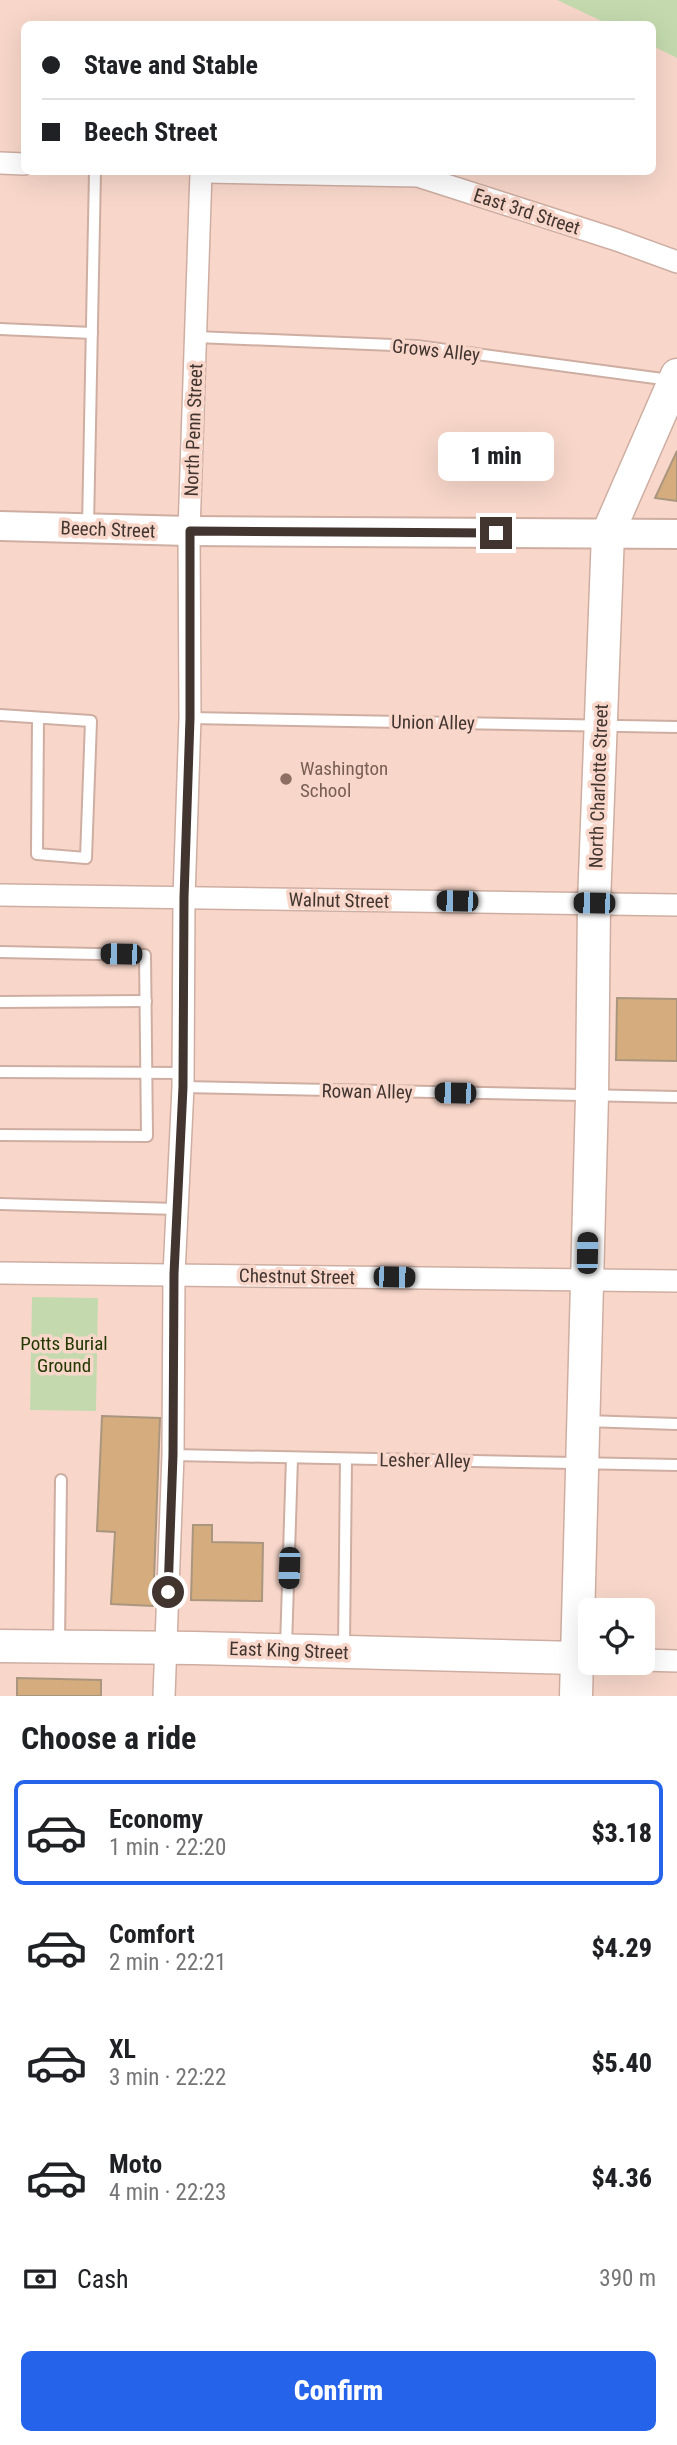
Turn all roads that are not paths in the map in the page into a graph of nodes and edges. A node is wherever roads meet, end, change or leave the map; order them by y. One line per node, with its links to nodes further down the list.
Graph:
1 (0, 163): 2 (street)
2 (21, 164)
3 (95, 175): 8 (lane)
4 (201, 175): 9 (street, North Penn Street)
5 (422, 175): 6 (street, East 3rd Street)
6 (677, 262)
7 (0, 329): 8 (lane)
8 (92, 333): 12 (lane)
9 (196, 337): 10 (lane, Grows Alley); 13 (street, North Penn Street)
10 (676, 378): 14 (main road, North Charlotte Street)
11 (0, 526): 12 (street, Beech Street)
12 (88, 528): 13 (street, Beech Street)
13 (190, 531): 14 (street, Beech Street); 18 (street, North Penn Street)
14 (608, 533): 15 (street, Beech Street); 19 (main road, North Charlotte Street)
15 (677, 534)
16 (0, 715): 17 (lane)
17 (38, 718): 17 (lane)
18 (190, 718): 19 (lane, Union Alley); 22 (street, North Penn Street)
19 (600, 725): 20 (lane, Union Alley); 23 (main road, North Charlotte Street)
20 (677, 727)
21 (0, 895): 22 (street, Walnut Street)
22 (184, 898): 23 (street, Walnut Street); 30 (street, North Penn Street)
23 (594, 903): 24 (street, Walnut Street); 31 (main road, North Charlotte Street)
24 (677, 905)
25 (0, 952): 26 (lane)
26 (146, 1001): 27 (lane); 29 (lane)
27 (0, 1002)
28 (0, 1072): 29 (lane, Rowan Alley)
29 (146, 1072): 30 (lane, Rowan Alley); 33 (lane)
30 (183, 1080): 31 (lane, Rowan Alley); 35 (street, North Penn Street)
31 (592, 1096): 32 (lane, Rowan Alley); 38 (main road, North Charlotte Street)
32 (677, 1097)
33 (0, 1135)
34 (0, 1204): 35 (lane)
35 (177, 1209): 37 (street, North Penn Street)
36 (0, 1273): 37 (street, Chestnut Street)
37 (174, 1274): 38 (street, Chestnut Street); 42 (street, North Penn Street)
38 (587, 1279): 39 (street, Chestnut Street); 40 (main road, North Charlotte Street)
39 (677, 1281)
40 (582, 1421): 41 (lane); 45 (main road, North Charlotte Street)
41 (677, 1424)
42 (173, 1455): 43 (lane, Lesher Alley); 51 (street, North Penn Street)
43 (292, 1458): 44 (lane, Lesher Alley); 52 (lane)
44 (346, 1459): 45 (lane, Lesher Alley); 53 (lane)
45 (581, 1463): 46 (lane, Lesher Alley); 48 (main road, North Charlotte Street)
46 (677, 1465)
47 (61, 1480): 50 (lane)
48 (582, 1598)
49 (0, 1646): 50 (main road, East King Street)
50 (59, 1646): 51 (main road, East King Street)
51 (166, 1647): 52 (main road, East King Street); 58 (street, North Penn Street)
52 (286, 1650): 53 (main road, East King Street)
53 (344, 1652): 54 (main road, East King Street)
54 (578, 1658)
55 (655, 1660): 56 (street)
56 (677, 1661)
57 (580, 1675): 59 (main road)
58 (164, 1696)
59 (576, 1696)

